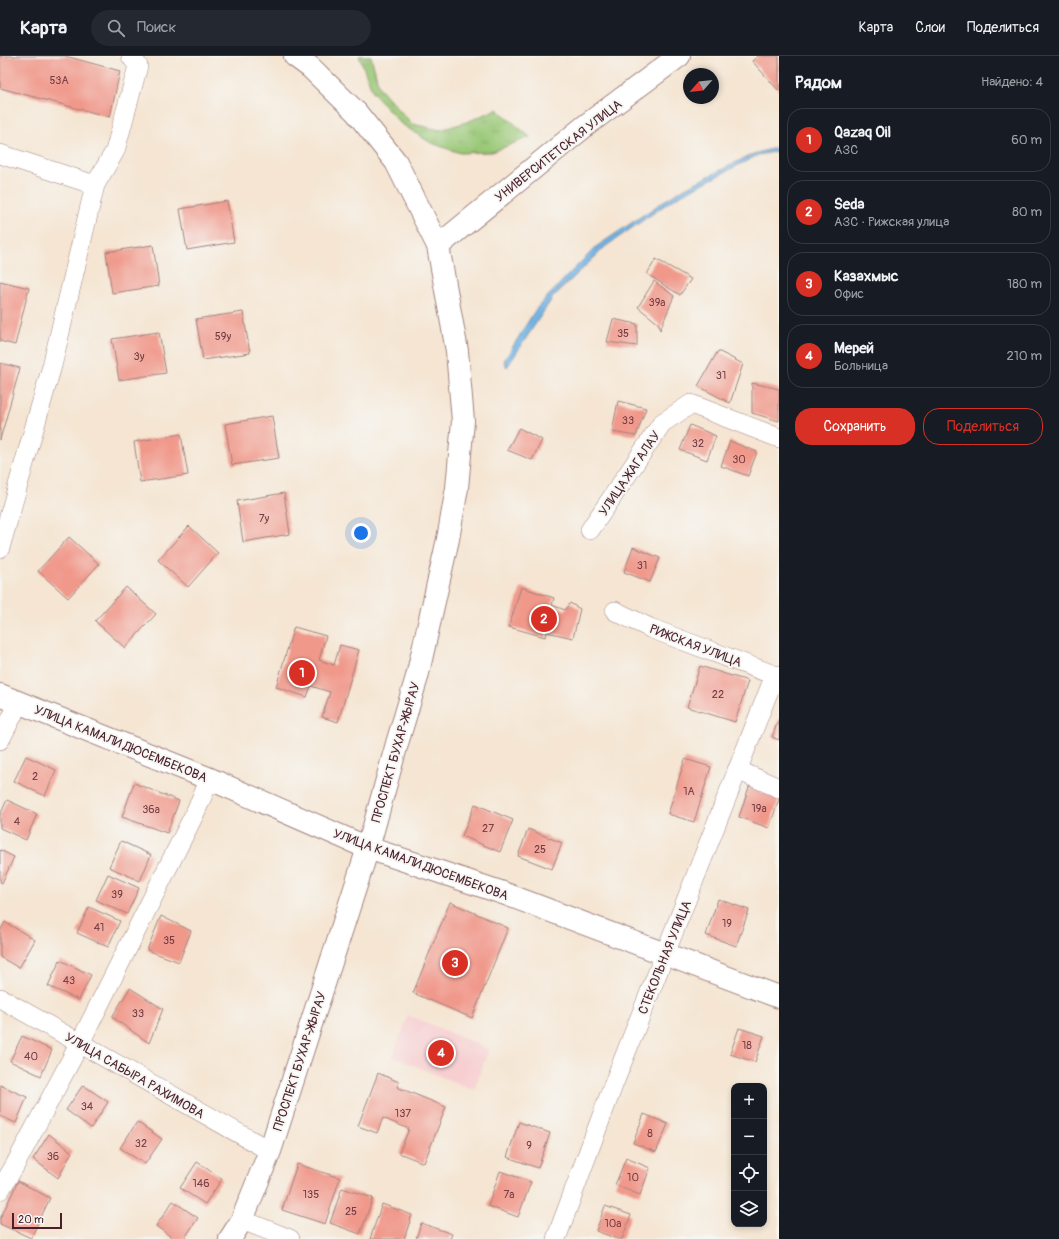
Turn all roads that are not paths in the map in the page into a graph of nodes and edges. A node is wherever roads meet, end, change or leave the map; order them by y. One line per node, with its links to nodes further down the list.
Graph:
1 (131, 56): 5 (street)
2 (295, 56): 6 (main road, ПРОСПЕКТ БУХАР-ЖЫРАУ)
3 (679, 56): 6 (main road, УНИВЕРСИТЕТСКАЯ УЛИЦА)
4 (0, 154): 5 (street)
5 (95, 185): 9 (street)
6 (438, 246): 17 (main road, ПРОСПЕКТ БУХАР-ЖЫРАУ)
7 (779, 438): 8 (street, УЛИЦА ЖАГАЛАУ)
8 (590, 530)
9 (0, 548)
10 (615, 611): 11 (street, РИЖСКАЯ УЛИЦА)
11 (777, 676): 14 (street, СТЕКОЛЬНАЯ УЛИЦА)
12 (10, 699): 13 (street); 15 (main road, УЛИЦА КАМАЛИ ДЮСЕМБЕКОВА)
13 (0, 740)
14 (737, 770): 16 (street); 18 (street, СТЕКОЛЬНАЯ УЛИЦА)
15 (210, 779): 17 (main road, УЛИЦА КАМАЛИ ДЮСЕМБЕКОВА); 21 (street)
16 (779, 788)
17 (368, 848): 18 (main road, УЛИЦА КАМАЛИ ДЮСЕМБЕКОВА); 22 (main road, ПРОСПЕКТ БУХАР-ЖЫРАУ)
18 (665, 954): 19 (main road, УЛИЦА КАМАЛИ ДЮСЕМБЕКОВА); 27 (street, СТЕКОЛЬНАЯ УЛИЦА)
19 (779, 997)
20 (0, 998): 21 (street, УЛИЦА САБЫРА РАХИМОВА)
21 (80, 1043): 22 (street, УЛИЦА САБЫРА РАХИМОВА); 23 (street)
22 (270, 1151): 24 (main road, ПРОСПЕКТ БУХАР-ЖЫРАУ)
23 (0, 1190)
24 (242, 1220): 25 (main road, ПРОСПЕКТ БУХАР-ЖЫРАУ); 26 (street)
25 (230, 1239)
26 (290, 1239)
27 (556, 1239)

